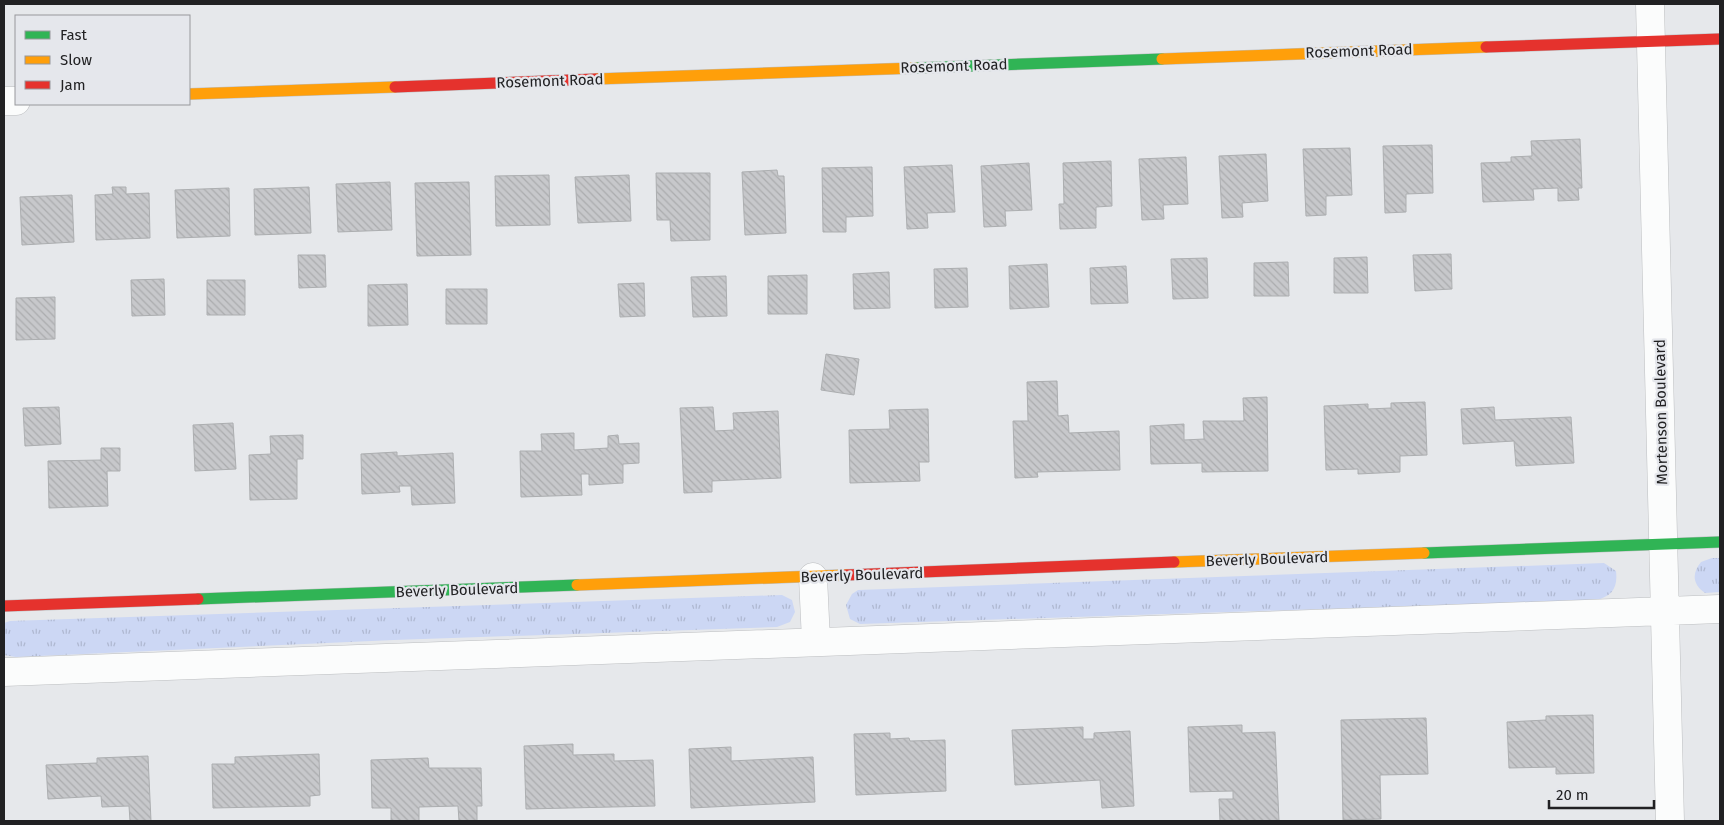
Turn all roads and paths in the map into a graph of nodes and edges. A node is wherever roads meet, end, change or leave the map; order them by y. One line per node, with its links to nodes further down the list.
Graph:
1 (1650, 4): 3 (street, Mortenson Boulevard)
2 (1720, 39): 3 (street, Rosemont Road)
3 (1651, 41): 4 (street, Rosemont Road); 6 (street, Mortenson Boulevard)
4 (190, 94)
5 (1720, 542): 6 (street, Beverly Boulevard)
6 (1664, 545): 7 (street, Beverly Boulevard); 10 (street, Mortenson Boulevard)
7 (814, 577): 8 (street, Beverly Boulevard); 11 (street)
8 (4, 606)
9 (1720, 609): 10 (street)
10 (1666, 611): 11 (street); 13 (street, Mortenson Boulevard)
11 (816, 642): 12 (street)
12 (4, 672)
13 (1670, 821)

